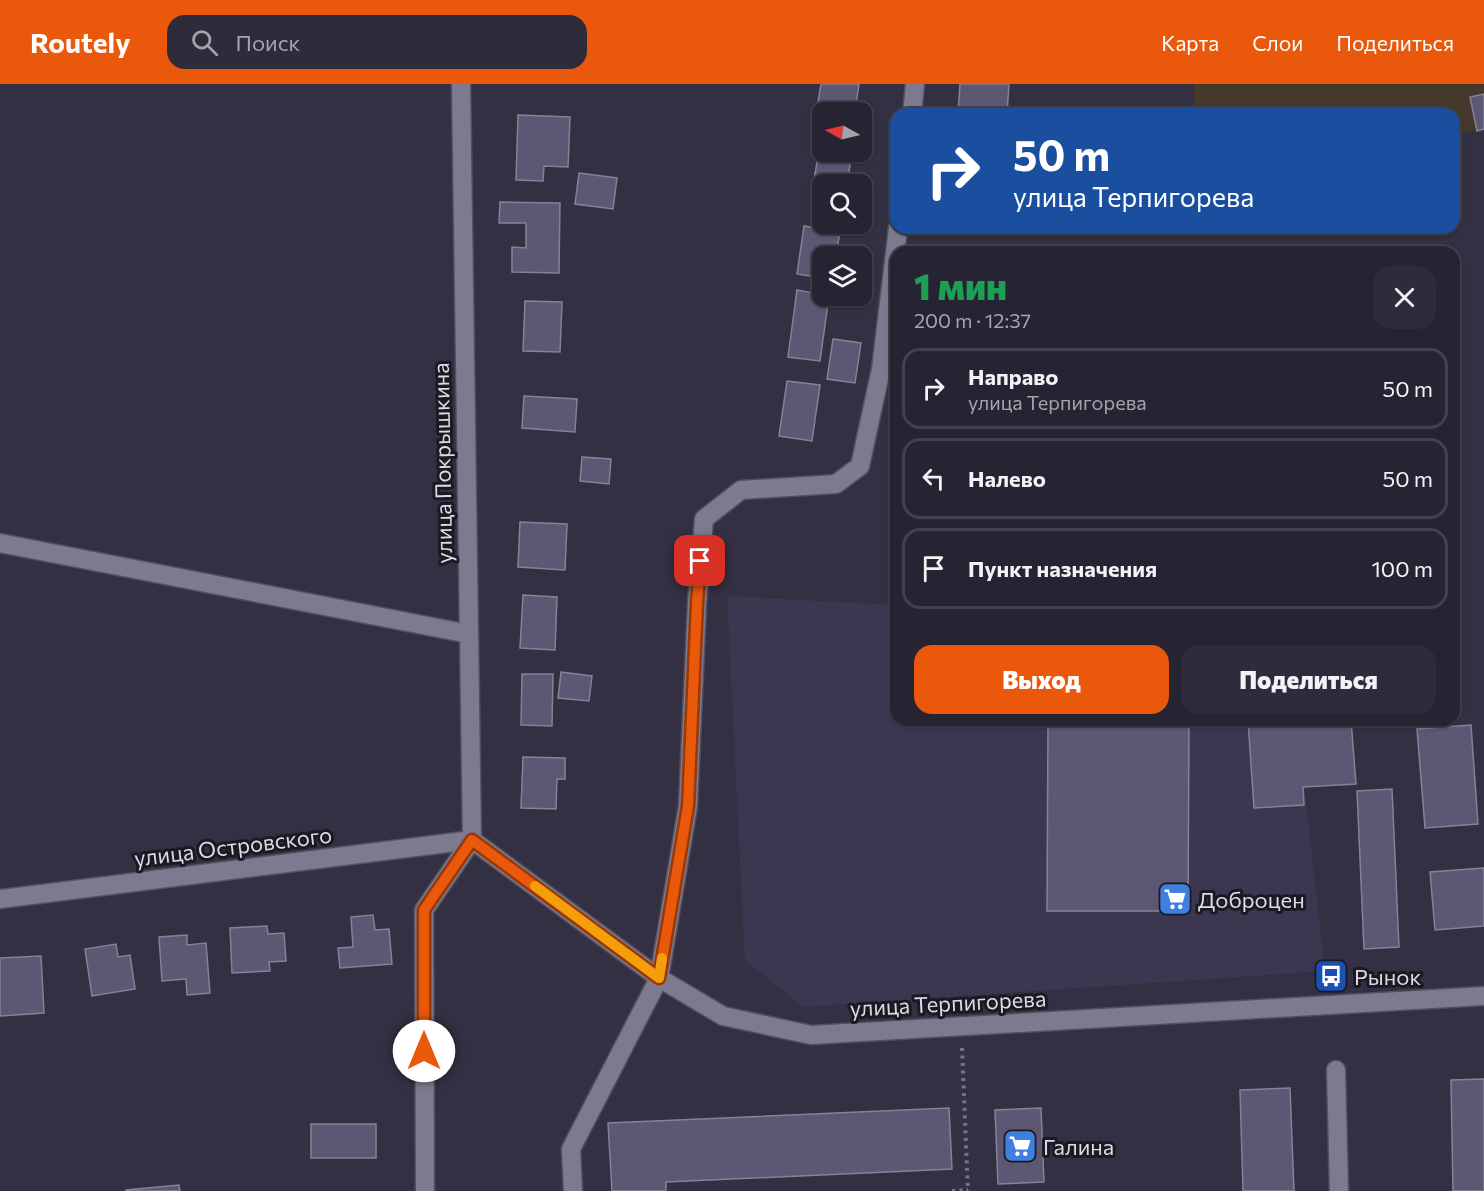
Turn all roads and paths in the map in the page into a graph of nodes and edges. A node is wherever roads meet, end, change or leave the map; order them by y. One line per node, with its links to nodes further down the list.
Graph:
1 (461, 84): 6 (street, улица Покрышкина)
2 (915, 84): 3 (street)
3 (913, 108)
4 (890, 294): 9 (street)
5 (0, 543): 6 (street)
6 (469, 634): 7 (street, улица Покрышкина)
7 (472, 840): 8 (street, улица Островского); 9 (street, улица Терпигорева); 14 (street)
8 (0, 899)
9 (659, 978): 11 (street, улица Терпигорева); 15 (street)
10 (1484, 996): 11 (street, улица Терпигорева)
11 (961, 1026): 13 (path)
12 (1336, 1070): 17 (street)
13 (968, 1190): 16 (path)
14 (425, 1191)
15 (573, 1191)
16 (952, 1191)
17 (1339, 1191)

